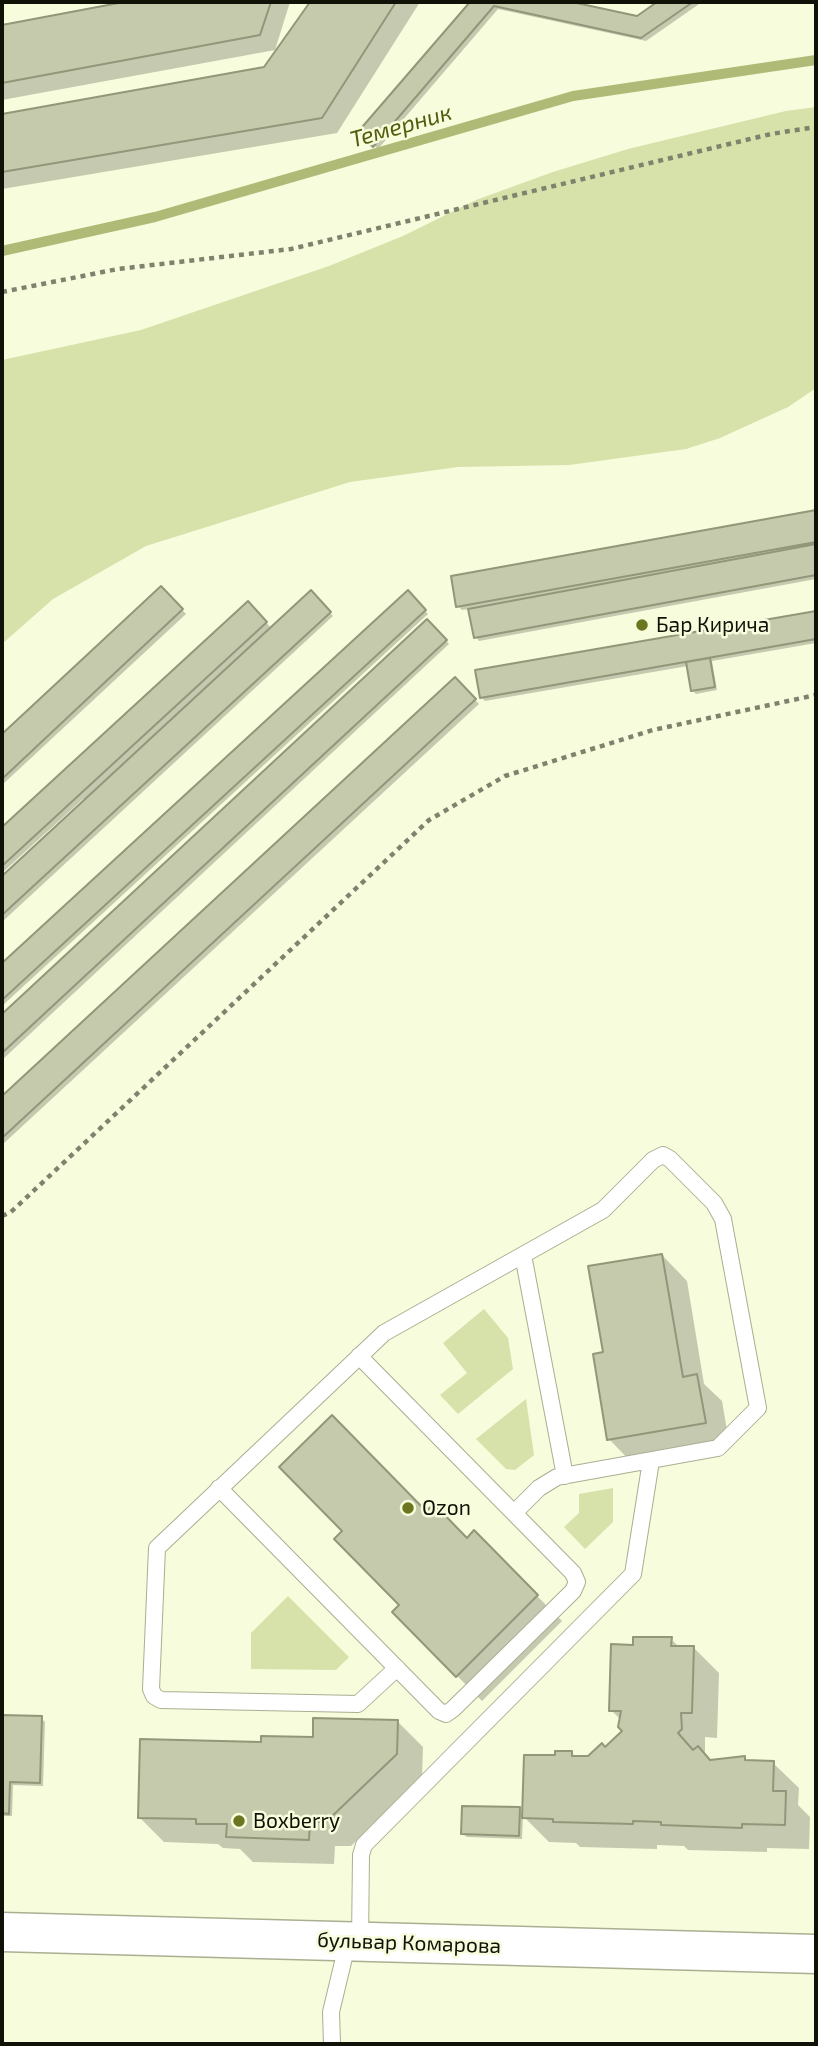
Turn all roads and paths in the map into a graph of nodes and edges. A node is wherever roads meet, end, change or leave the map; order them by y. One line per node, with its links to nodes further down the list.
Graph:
1 (816, 127): 2 (path)
2 (2, 292)
3 (816, 695): 4 (path)
4 (2, 1216)
5 (523, 1255): 6 (lane); 7 (lane); 8 (lane)
6 (359, 1356): 9 (lane); 10 (lane)
7 (651, 1461): 8 (lane); 13 (lane)
8 (565, 1476): 10 (lane)
9 (219, 1488): 11 (lane); 11 (lane)
10 (514, 1513): 11 (lane)
11 (397, 1668)
12 (2, 1932): 13 (street, бульвар Комарова)
13 (354, 1941): 14 (street, бульвар Комарова); 15 (lane)
14 (816, 1954)
15 (332, 2044)

